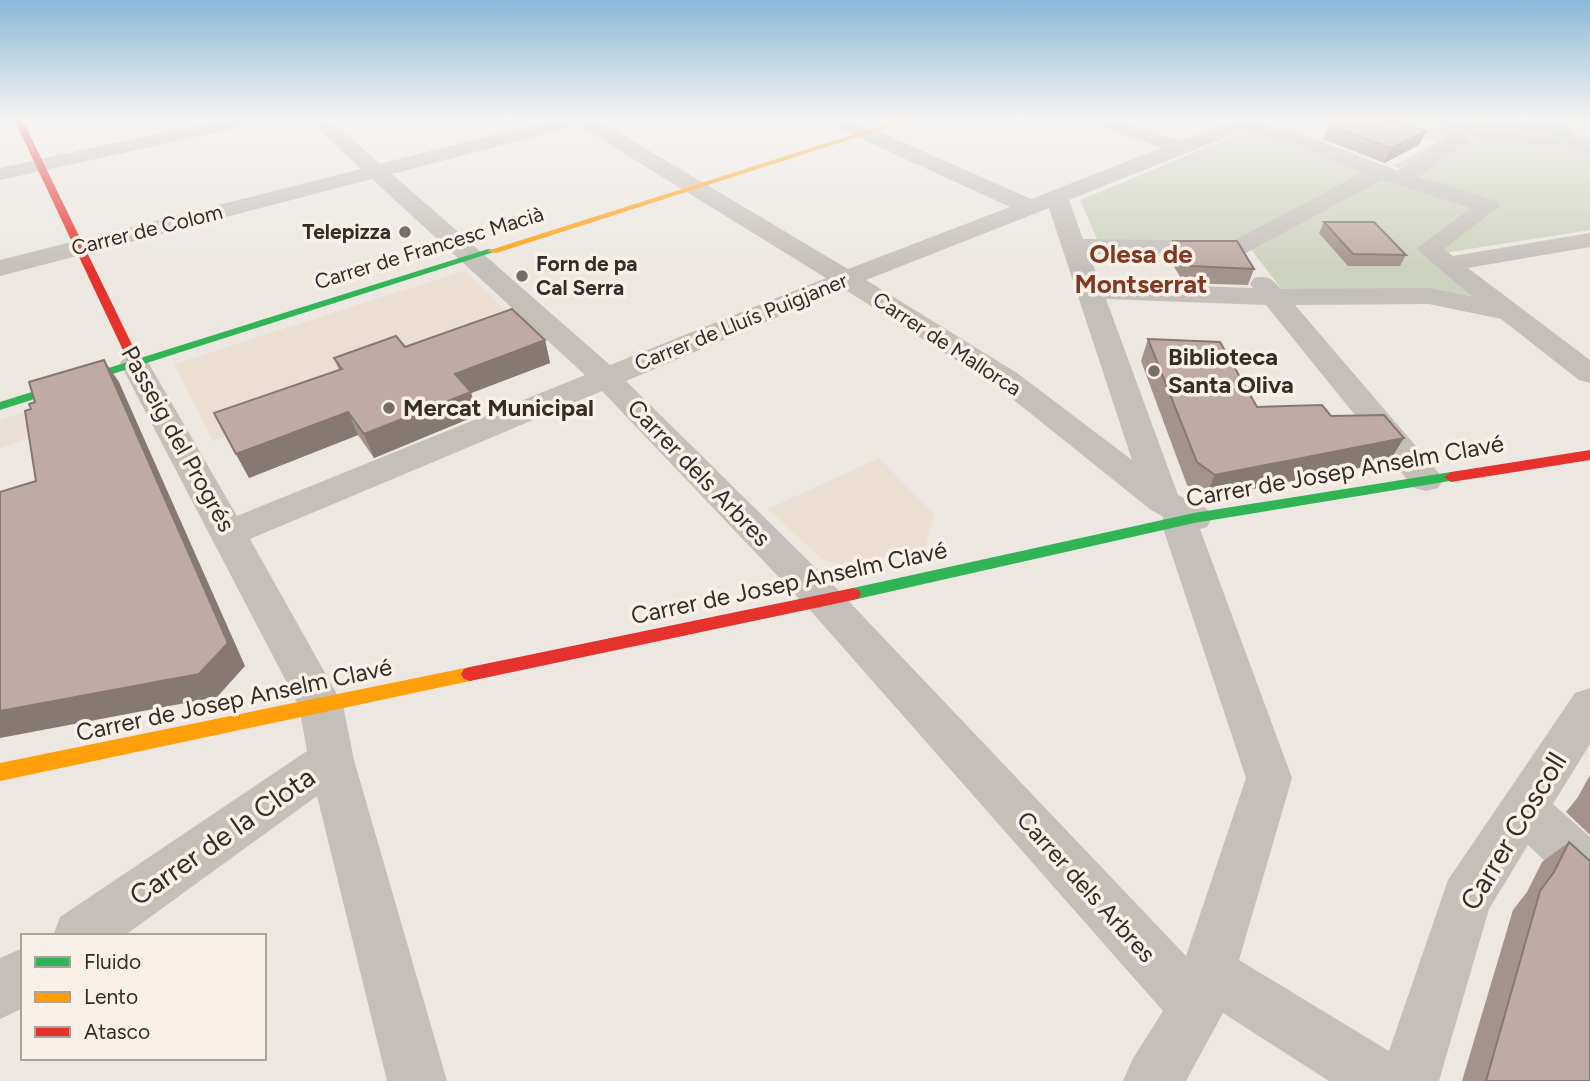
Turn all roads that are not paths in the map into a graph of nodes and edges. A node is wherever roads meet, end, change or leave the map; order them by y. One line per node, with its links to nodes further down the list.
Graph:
1 (20, 169): 11 (street)
2 (42, 169): 17 (street, Passeig del Progrés)
3 (381, 169): 10 (street, Carrer de Colom)
4 (667, 169): 13 (street, Carrer de Mallorca)
5 (749, 169): 13 (street, Carrer de Francesc Macià)
6 (960, 169): 14 (street)
7 (1124, 169): 14 (street, Carrer de Lluís Puigjaner)
8 (1374, 169): 12 (street)
9 (1402, 169): 12 (street)
10 (375, 171): 17 (street, Carrer de Colom); 19 (street, Carrer dels Arbres)
11 (0, 174)
12 (1391, 175): 18 (street); 25 (street)
13 (696, 186): 19 (street, Carrer de Francesc Macià); 22 (street, Carrer de Mallorca)
14 (1043, 201): 16 (street); 22 (street, Carrer de Lluís Puigjaner)
15 (1590, 240): 20 (street)
16 (1074, 246): 18 (street); 23 (street)
17 (80, 247): 21 (street, Carrer de Colom); 26 (street, Passeig del Progrés)
18 (1237, 248): 24 (street)
19 (470, 257): 26 (street, Carrer de Francesc Macià); 28 (street, Carrer dels Arbres)
20 (1462, 261)
21 (0, 268)
22 (846, 279): 28 (street, Carrer de Lluís Puigjaner); 32 (street, Carrer de Mallorca)
23 (1089, 291): 24 (street); 32 (street)
24 (1273, 297): 25 (street); 31 (street)
25 (1511, 313): 27 (street)
26 (135, 363): 29 (street, Carrer de Francesc Macià); 33 (street, Passeig del Progrés)
27 (1590, 374)
28 (605, 377): 33 (street, Carrer de Lluís Puigjaner); 34 (street, Carrer dels Arbres)
29 (0, 406)
30 (1590, 454): 31 (street, Carrer de Josep Anselm Clavé)
31 (1426, 480): 32 (street, Carrer de Josep Anselm Clavé)
32 (1179, 514): 34 (street, Carrer de Josep Anselm Clavé); 43 (street)
33 (230, 533): 35 (street, Passeig del Progrés)
34 (824, 600): 35 (street, Carrer de Josep Anselm Clavé); 43 (street, Carrer dels Arbres)
35 (321, 705): 37 (street, Passeig del Progrés); 38 (street, Carrer de Josep Anselm Clavé)
36 (1590, 706): 39 (street, Carrer Coscoll)
37 (331, 760): 41 (street, Carrer de la Clota); 45 (street, Passeig del Progrés)
38 (0, 772)
39 (1524, 809): 40 (street); 48 (street, Carrer Coscoll)
40 (1590, 870)
41 (82, 934)
42 (21, 976): 44 (street)
43 (1203, 990): 46 (street); 47 (street, Carrer dels Arbres)
44 (0, 991)
45 (416, 1081)
46 (1153, 1081)
47 (1383, 1081)
48 (1409, 1081)

